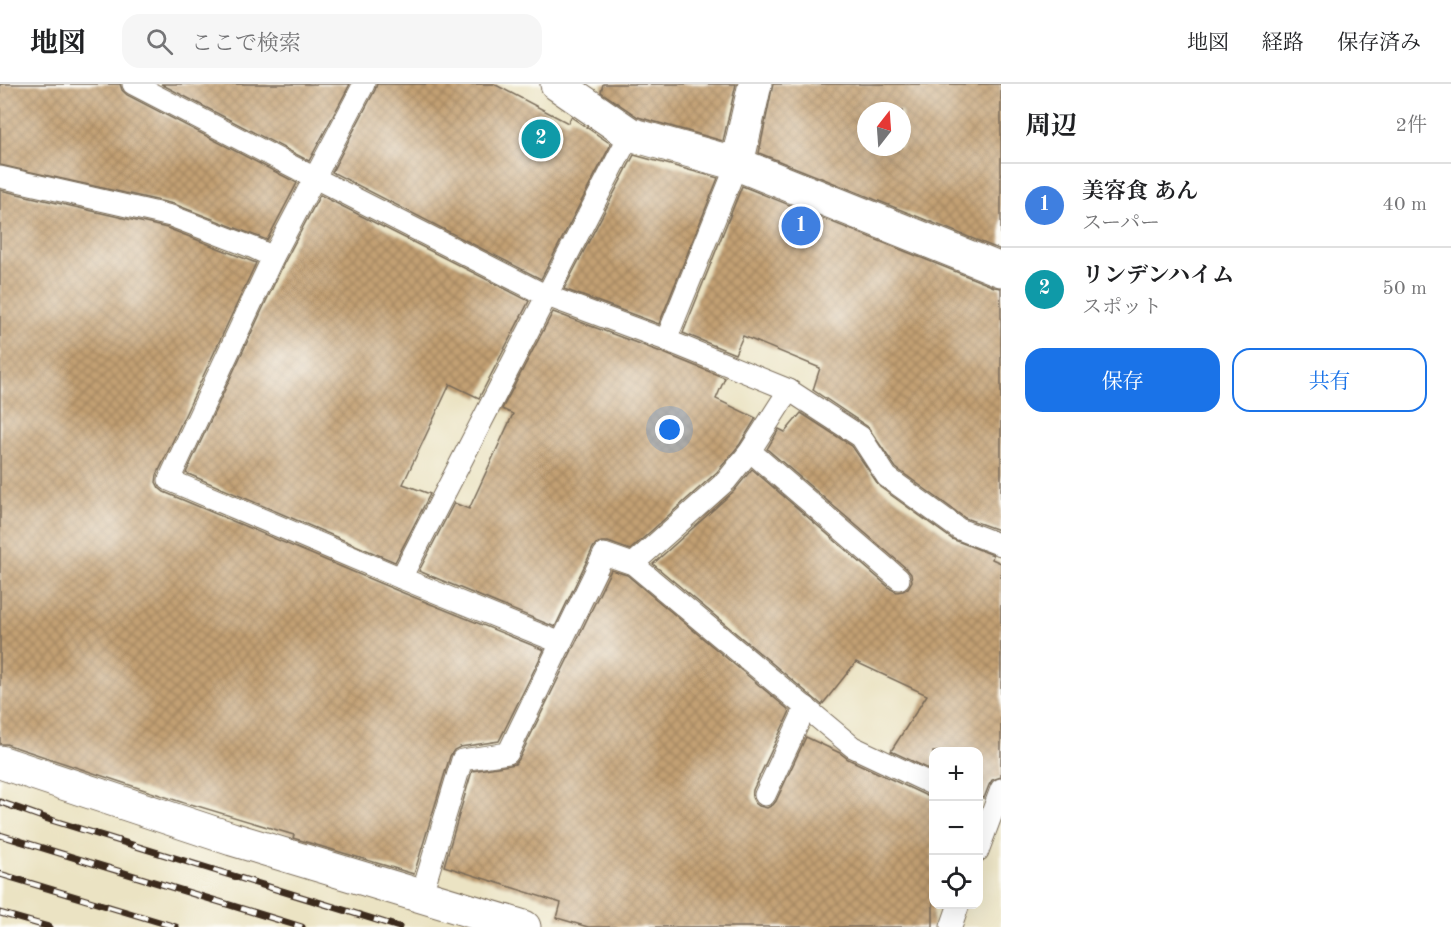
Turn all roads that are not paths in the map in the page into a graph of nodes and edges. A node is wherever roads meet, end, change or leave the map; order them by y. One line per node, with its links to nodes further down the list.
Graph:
1 (133, 84): 8 (lane)
2 (364, 84): 8 (lane)
3 (557, 84): 5 (street)
4 (755, 84): 6 (street)
5 (630, 134): 6 (street); 11 (lane)
6 (737, 164): 10 (street); 12 (lane)
7 (0, 177): 9 (lane)
8 (315, 178): 9 (lane); 11 (lane)
9 (273, 257): 17 (lane)
10 (1001, 270)
11 (547, 296): 12 (lane); 17 (lane)
12 (666, 340): 13 (lane)
13 (789, 390): 14 (lane); 15 (lane)
14 (750, 451): 16 (lane); 18 (lane)
15 (1001, 545)
16 (633, 564): 19 (lane); 20 (lane)
17 (400, 579): 19 (lane)
18 (899, 579)
19 (561, 644): 27 (lane)
20 (806, 707): 22 (lane); 24 (lane)
21 (0, 762): 27 (street)
22 (929, 783)
23 (1001, 789): 25 (lane)
24 (765, 795)
25 (990, 812): 26 (lane)
26 (983, 834)
27 (421, 897): 29 (street)
28 (957, 909): 30 (lane)
29 (524, 927)
30 (951, 927)

